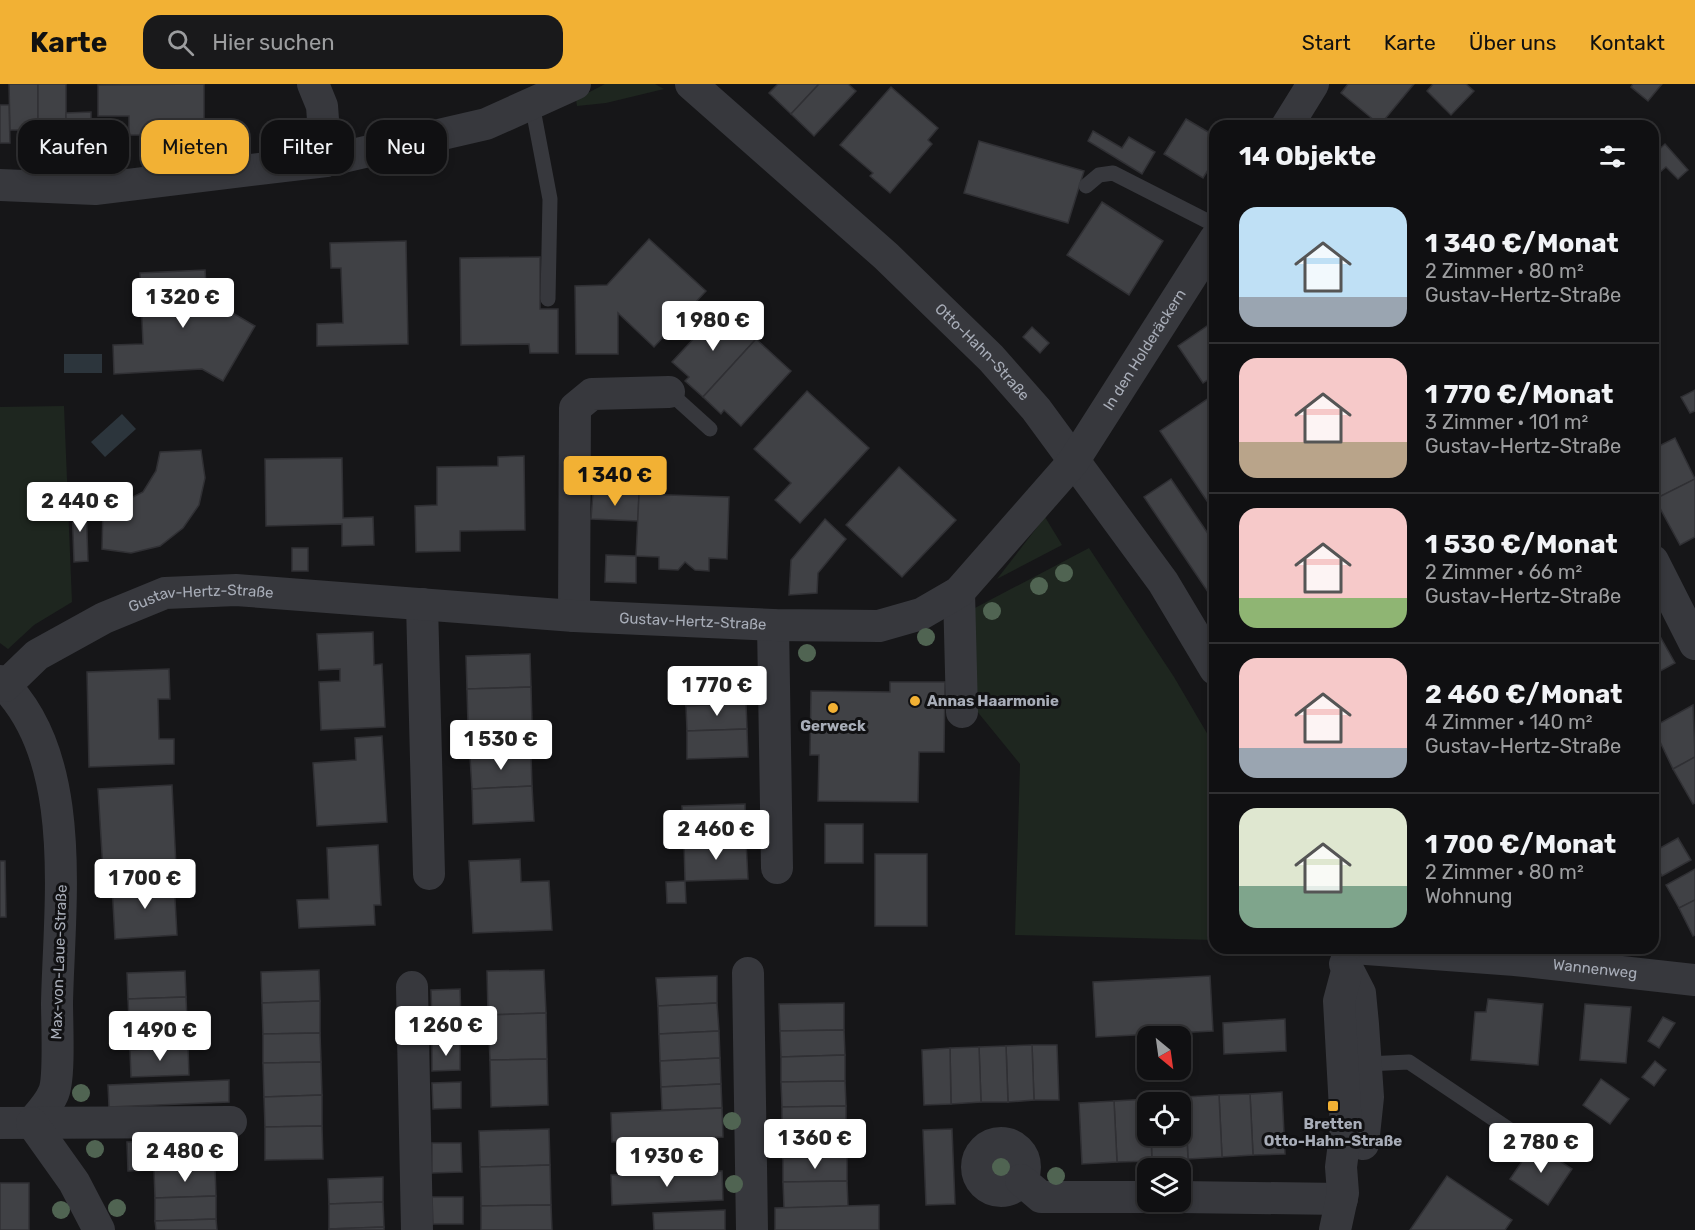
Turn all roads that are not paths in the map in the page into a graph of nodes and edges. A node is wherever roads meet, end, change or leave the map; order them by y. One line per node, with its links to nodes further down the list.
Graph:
1 (314, 84): 6 (street)
2 (575, 84): 5 (street)
3 (691, 84): 17 (street, Otto-Hahn-Straße)
4 (1313, 84): 7 (street)
5 (532, 104): 8 (street); 14 (lane)
6 (323, 120)
7 (1293, 120)
8 (354, 155)
9 (261, 170): 10 (street)
10 (0, 185)
11 (1086, 186): 12 (lane)
12 (1209, 222)
13 (1209, 247): 17 (street, In den Holderäckern)
14 (548, 299)
15 (669, 392): 16 (lane); 21 (street)
16 (710, 429)
17 (1073, 462): 19 (street, Gustav-Hertz-Straße); 24 (street, Otto-Hahn-Straße)
18 (1659, 573): 23 (street)
19 (959, 592): 22 (street, Gustav-Hertz-Straße); 26 (street)
20 (422, 604): 21 (street, Gustav-Hertz-Straße); 25 (street, Gustav-Hertz-Straße); 28 (street)
21 (574, 616): 22 (street, Gustav-Hertz-Straße)
22 (773, 625): 27 (street, Gustav-Hertz-Straße)
23 (1695, 644)
24 (1209, 659)
25 (3, 683): 36 (street, Max-von-Laue-Straße)
26 (962, 712)
27 (777, 868)
28 (429, 874)
29 (1347, 956): 31 (street, Wannenweg); 33 (street); 39 (street)
30 (748, 973): 44 (street)
31 (1695, 980)
32 (411, 987): 43 (street)
33 (1366, 1064): 37 (lane); 39 (street)
34 (231, 1122): 36 (street)
35 (0, 1123): 36 (street)
36 (32, 1123): 42 (street)
37 (1522, 1138)
38 (1021, 1180): 40 (street)
39 (1343, 1196): 41 (street); 45 (street)
40 (1137, 1197)
41 (1191, 1197)
42 (99, 1230)
43 (417, 1230)
44 (752, 1230)
45 (1335, 1230)

